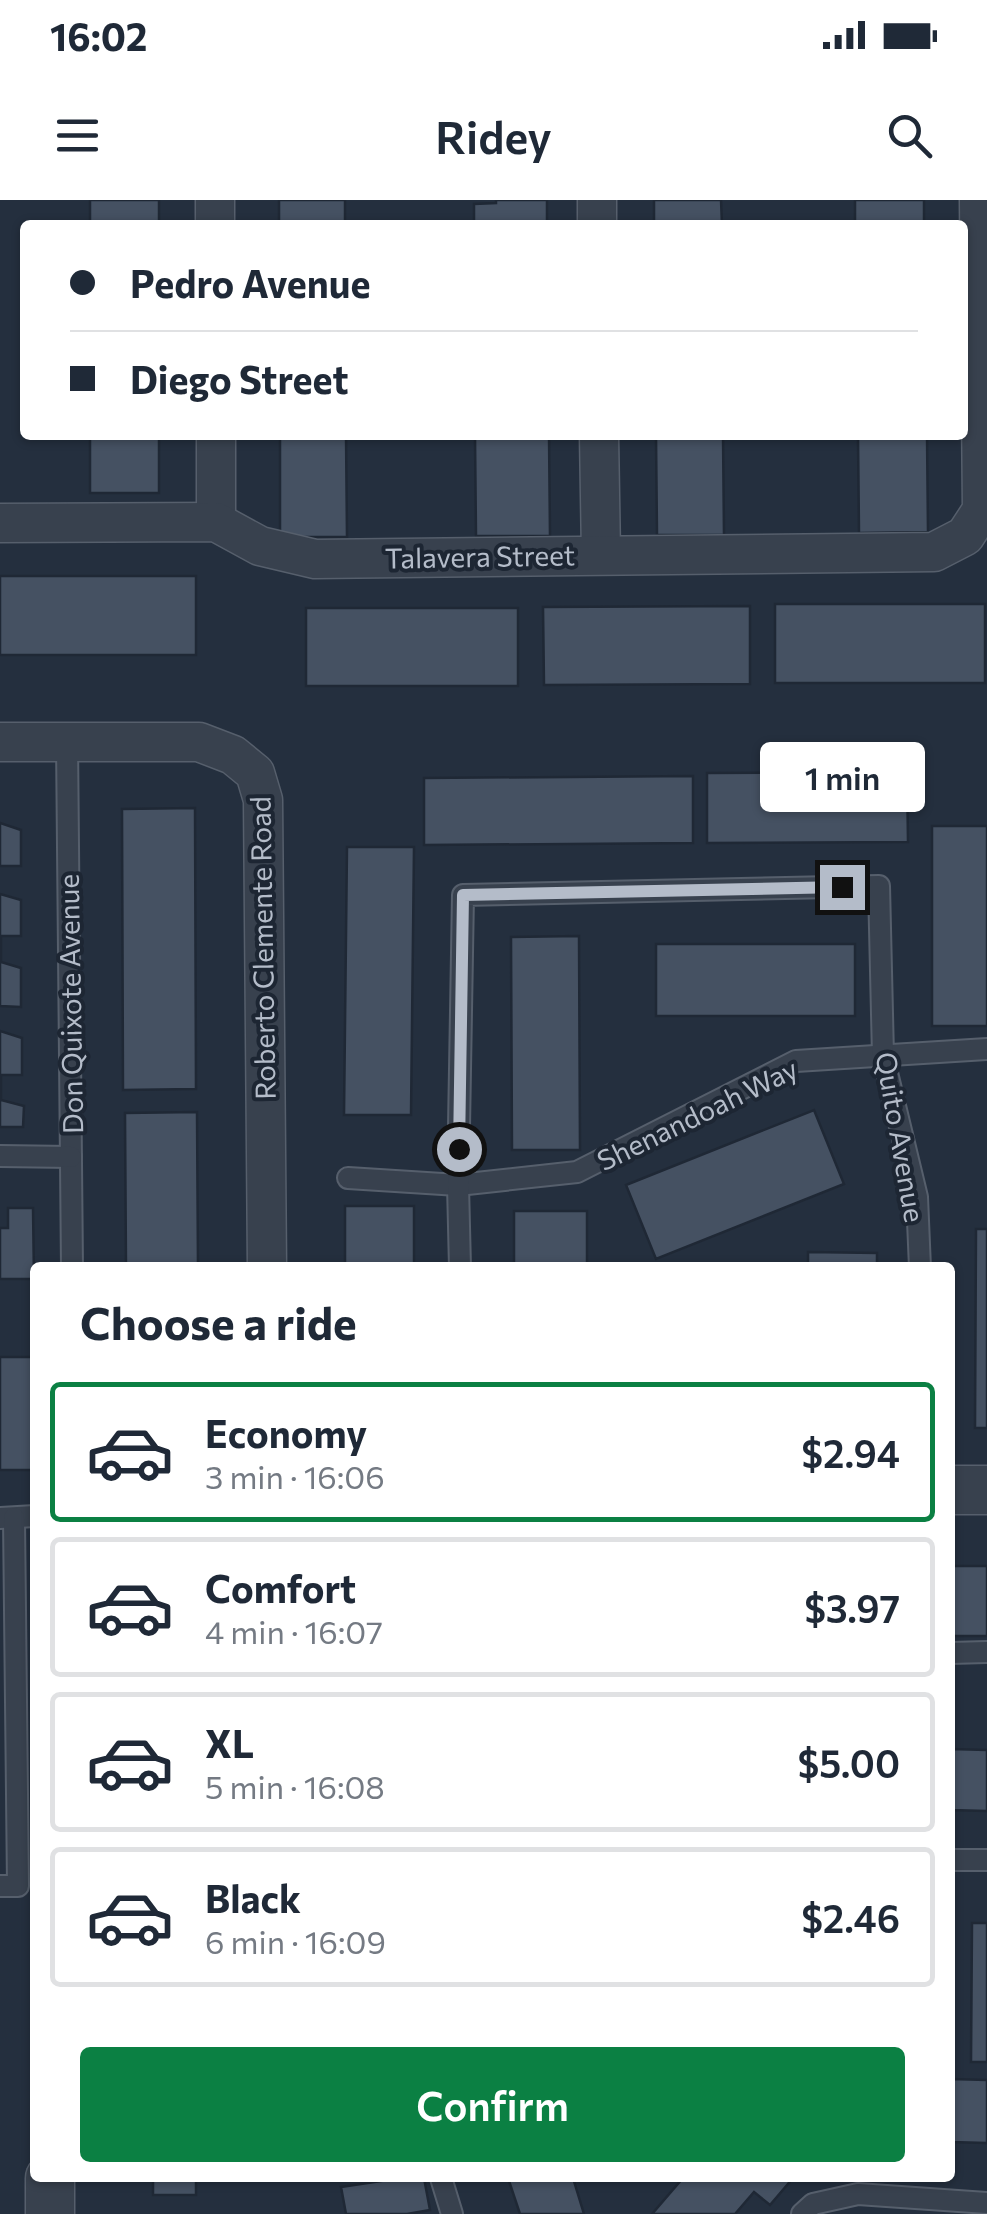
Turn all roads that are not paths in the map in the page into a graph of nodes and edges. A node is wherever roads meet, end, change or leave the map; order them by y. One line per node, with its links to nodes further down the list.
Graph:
1 (979, 200): 6 (street, Talavera Street)
2 (216, 440): 4 (street)
3 (599, 440): 6 (street)
4 (216, 522): 5 (street, Talavera Street); 6 (street, Talavera Street)
5 (0, 524)
6 (601, 555)
7 (67, 741): 8 (street, Roberto Clemente Road); 12 (lane, Don Quixote Avenue); 16 (street, Roberto Clemente Road)
8 (0, 742)
9 (987, 1050): 10 (lane, Shenandoah Way)
10 (884, 1056): 14 (lane, Shenandoah Way); 14 (lane, Quito Avenue); 18 (lane, Quito Avenue)
11 (0, 1156): 12 (lane)
12 (71, 1157): 15 (lane, Don Quixote Avenue)
13 (348, 1178): 14 (lane, Shenandoah Way)
14 (458, 1185): 17 (lane)
15 (72, 1262)
16 (267, 1262)
17 (460, 1262)
18 (920, 1262)
19 (955, 1490): 20 (street)
20 (987, 1490)
21 (16, 1518): 26 (lane)
22 (987, 1652): 23 (lane)
23 (955, 1653)
24 (955, 1860): 25 (lane)
25 (987, 1860)
26 (9, 1886)
27 (50, 2182): 30 (street)
28 (442, 2182): 31 (lane)
29 (987, 2204): 32 (lane)
30 (50, 2214)
31 (452, 2214)
32 (802, 2214)

